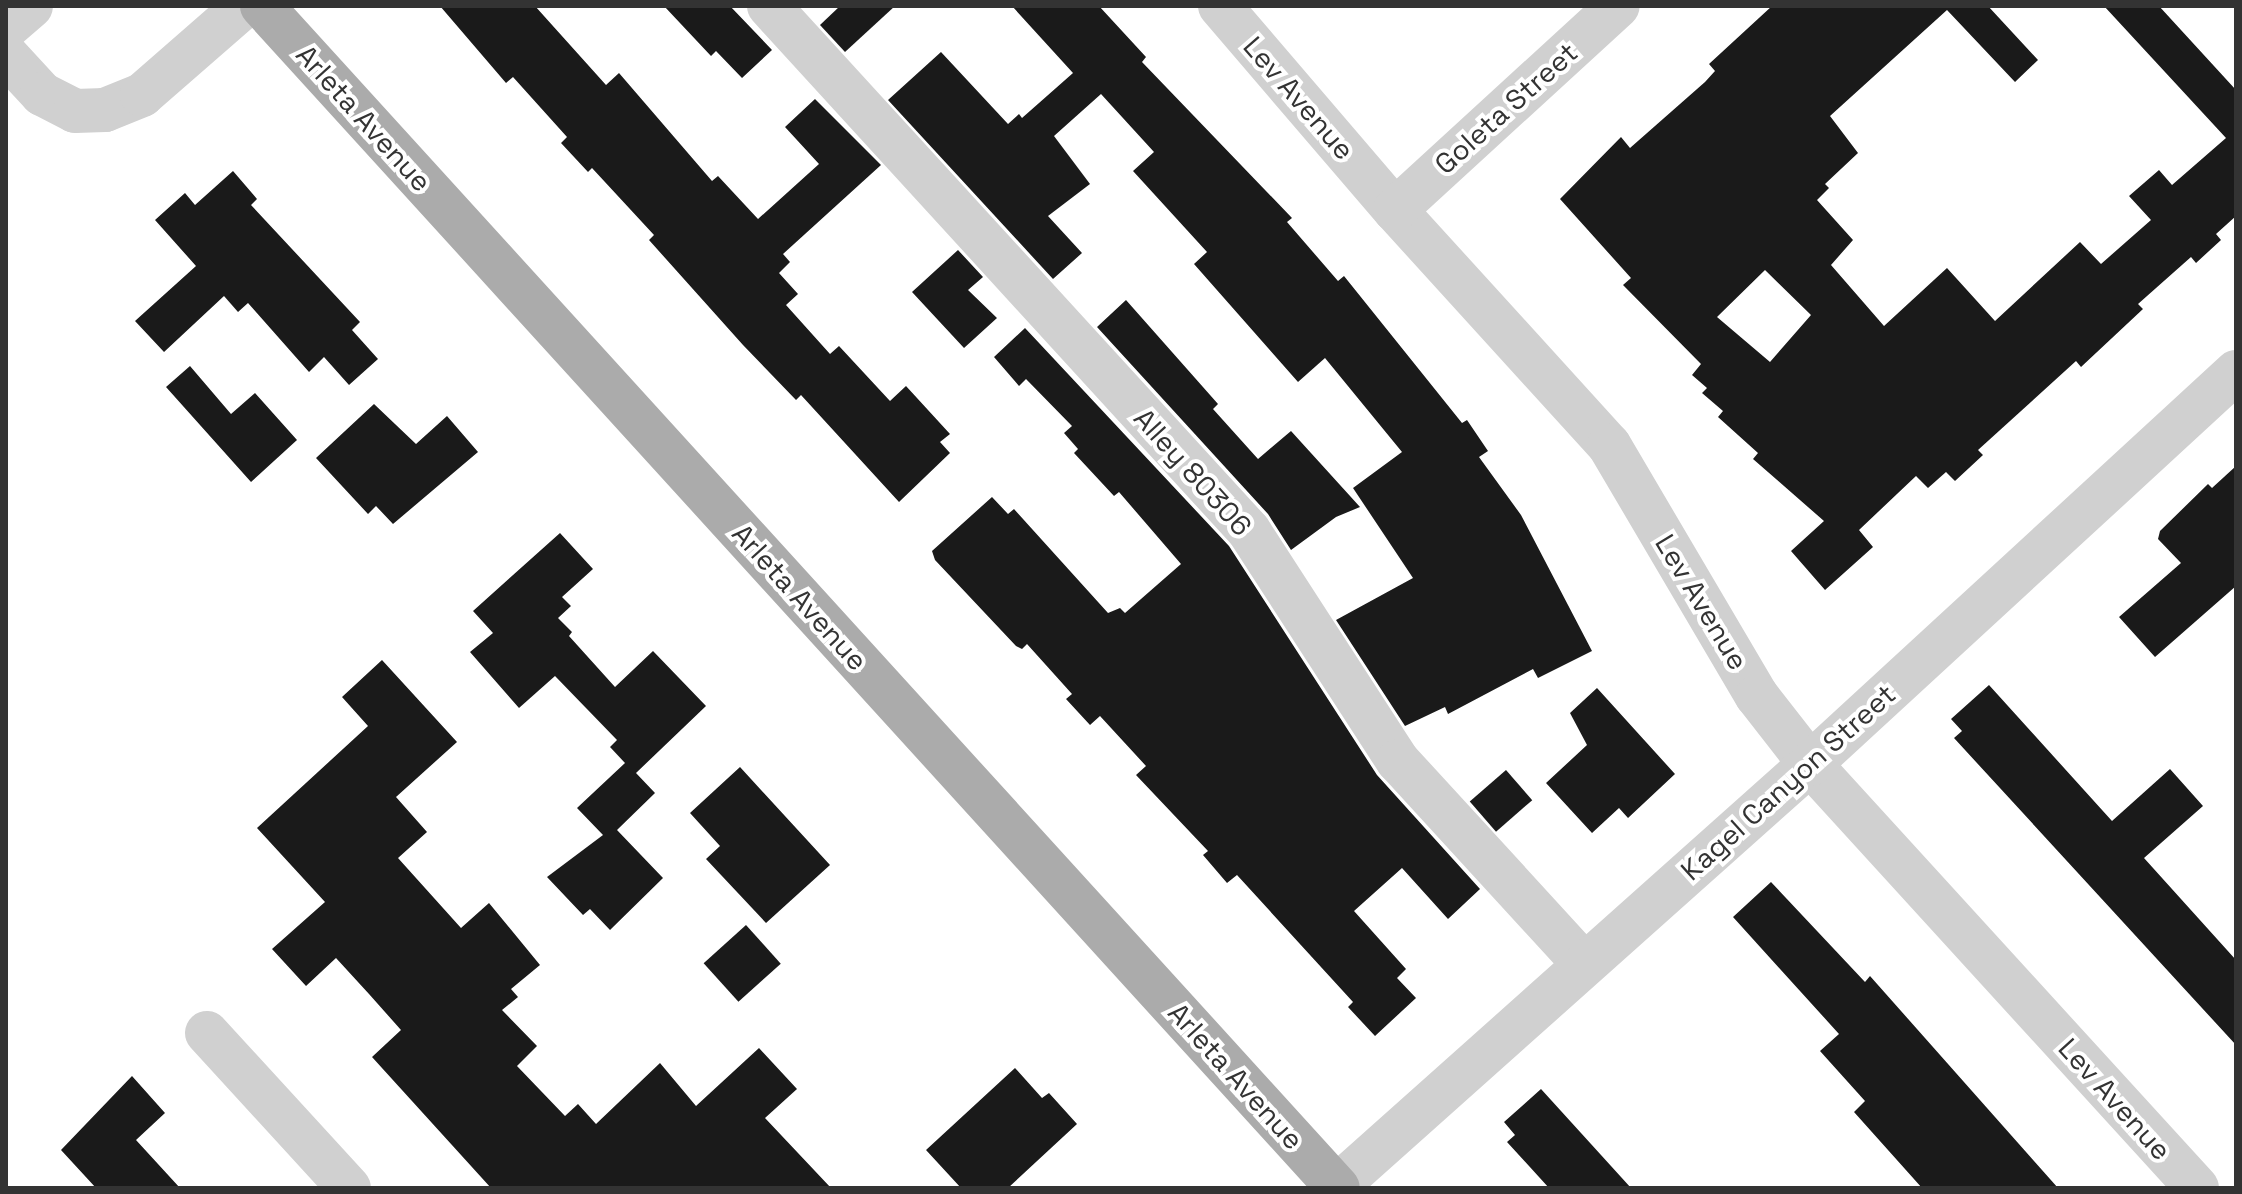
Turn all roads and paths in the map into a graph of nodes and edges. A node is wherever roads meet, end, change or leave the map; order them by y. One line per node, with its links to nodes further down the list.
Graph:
1 (31, 6): 7 (street)
2 (244, 6): 8 (street)
3 (262, 6): 15 (main road, Arleta Avenue)
4 (769, 6): 12 (street, Alley 80306)
5 (1220, 6): 9 (street, Lev Avenue)
6 (1618, 6): 9 (street, Goleta Street)
7 (6, 28)
8 (6, 55)
9 (1395, 210): 11 (street, Lev Avenue)
10 (2236, 372): 11 (street, Kagel Canyon Street)
11 (1810, 764): 12 (street, Kagel Canyon Street); 16 (street, Lev Avenue)
12 (1584, 964): 15 (street, Kagel Canyon Street)
13 (207, 1033): 14 (street)
14 (349, 1188)
15 (1337, 1188)
16 (2197, 1188)

